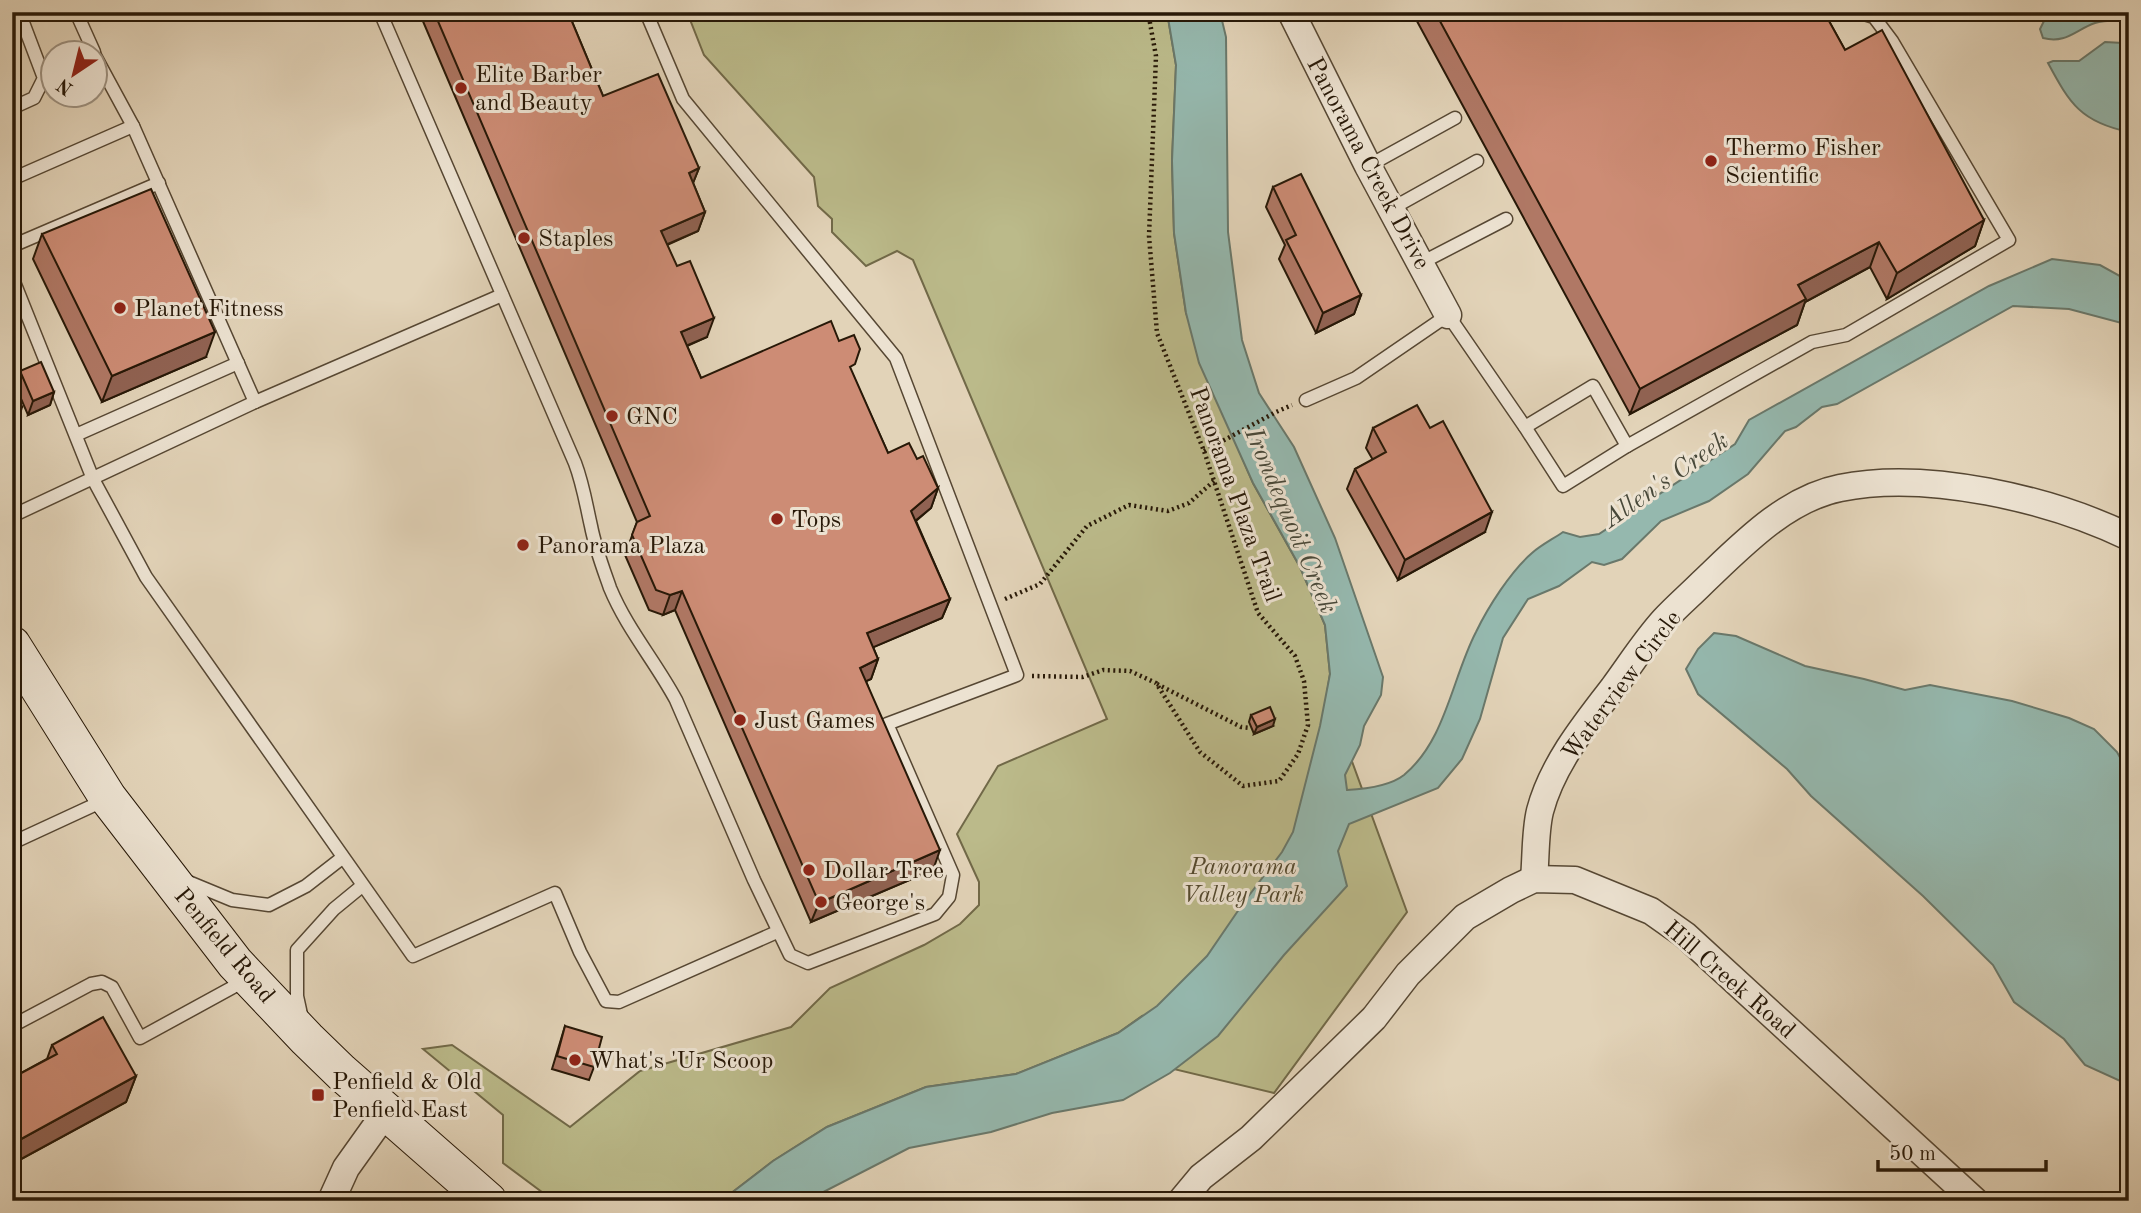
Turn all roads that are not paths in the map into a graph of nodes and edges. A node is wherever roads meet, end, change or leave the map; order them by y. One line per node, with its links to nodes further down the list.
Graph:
1 (19, 12): 9 (lane)
2 (76, 12): 7 (lane)
3 (380, 12): 21 (lane)
4 (646, 12): 39 (lane)
5 (1291, 12): 13 (street, Panorama Creek Drive)
6 (1858, 12): 28 (lane)
7 (87, 38)
8 (108, 79): 11 (lane)
9 (12, 108)
10 (1455, 118): 13 (lane)
11 (134, 127): 14 (lane); 15 (lane)
12 (1477, 161): 16 (lane)
13 (1368, 166): 16 (street, Panorama Creek Drive)
14 (12, 179)
15 (159, 183): 18 (lane); 23 (lane)
16 (1391, 209): 19 (street, Panorama Creek Drive)
17 (1506, 219): 19 (lane)
18 (12, 246)
19 (1421, 263): 22 (street, Panorama Creek Drive)
20 (12, 277): 27 (lane)
21 (502, 295): 25 (lane); 39 (lane)
22 (1448, 314): 24 (lane); 26 (lane)
23 (239, 363): 25 (lane); 27 (lane)
24 (1306, 400)
25 (255, 402): 29 (lane)
26 (1525, 427): 28 (lane); 28 (lane)
27 (76, 435): 29 (lane)
28 (1627, 446)
29 (93, 479): 30 (lane); 35 (lane)
30 (12, 516)
31 (2129, 537): 37 (street, Waterview Circle)
32 (12, 645): 33 (main road, Penfield Road)
33 (108, 799): 34 (lane); 36 (main road, Penfield Road)
34 (13, 840)
35 (342, 858): 36 (lane); 38 (lane)
36 (166, 873): 40 (main road, Penfield Road)
37 (1534, 879): 46 (street); 47 (street, Hill Creek Road)
38 (362, 886): 39 (lane); 42 (lane)
39 (778, 932)
40 (249, 978): 41 (lane); 42 (main road, Penfield Road)
41 (12, 1026)
42 (307, 1039): 43 (main road, Penfield Road)
43 (387, 1112): 44 (street); 45 (main road, Penfield Road)
44 (331, 1201)
45 (488, 1201)
46 (1181, 1201)
47 (1975, 1201)

